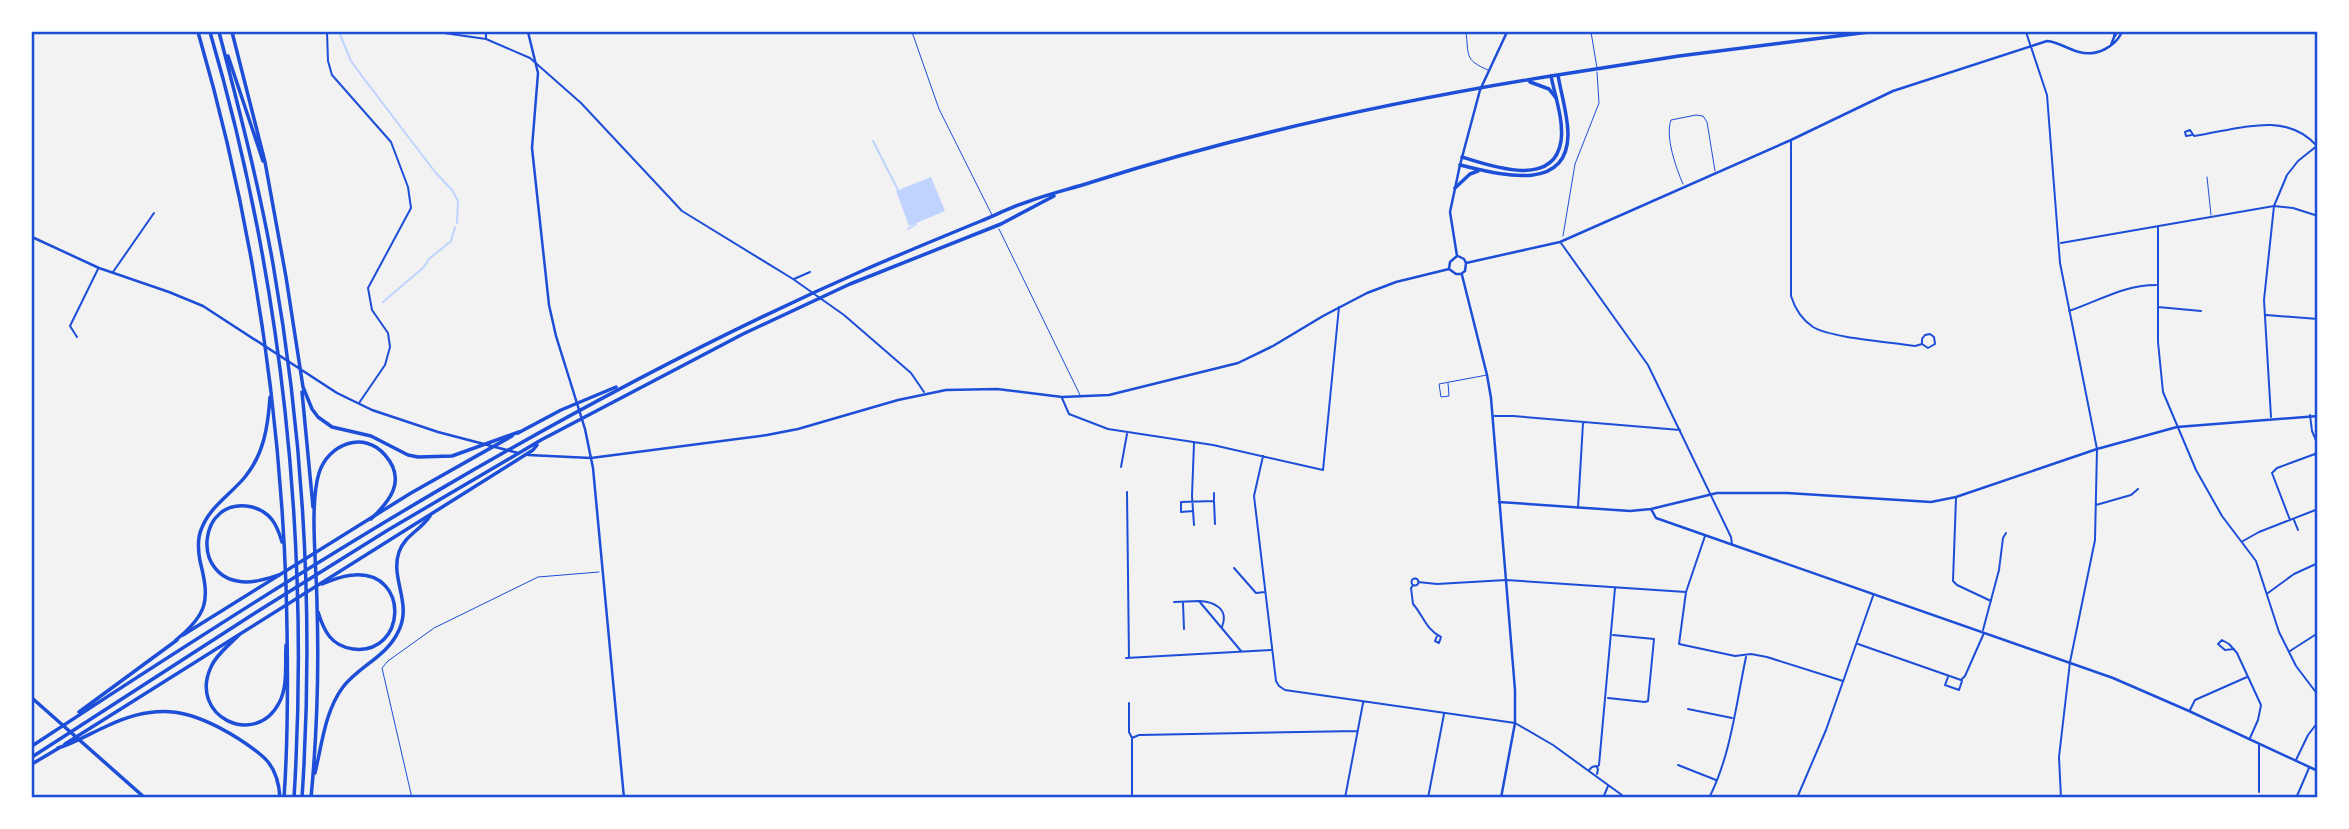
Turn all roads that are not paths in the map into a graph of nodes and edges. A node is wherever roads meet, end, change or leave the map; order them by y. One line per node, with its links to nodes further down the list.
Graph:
1 (198, 32): 71 (main road)
2 (210, 32): 193 (main road)
3 (219, 32): 20 (main road)
4 (232, 32): 34 (main road)
5 (327, 32): 75 (street)
6 (437, 32): 17 (street)
7 (486, 32): 17 (street)
8 (528, 32): 21 (street)
9 (912, 32): 41 (lane)
10 (1466, 32): 22 (lane)
11 (1507, 32): 22 (street)
12 (1591, 32): 46 (lane)
13 (1869, 32): 23 (main road)
14 (2026, 32): 18 (street)
15 (2122, 32): 19 (street)
16 (2115, 33): 19 (street)
17 (486, 39): 21 (street)
18 (2031, 45): 19 (street); 28 (street); 49 (street)
19 (2111, 45)
20 (223, 48): 34 (main road); 194 (main road)
21 (537, 64): 57 (street); 91 (street)
22 (1488, 70): 30 (street)
23 (1558, 75): 24 (main road); 32 (main road)
24 (1551, 76): 25 (main road); 26 (main road)
25 (1517, 82): 26 (main road); 38 (main road)
26 (1556, 98): 30 (main road)
27 (2192, 135): 29 (street)
28 (1791, 140): 33 (street); 66 (street)
29 (2317, 145): 39 (street)
30 (1462, 157): 31 (street)
31 (1460, 165): 32 (main road); 37 (street)
32 (1480, 170): 37 (main road)
33 (1716, 173): 36 (street); 36 (lane)
34 (267, 175): 67 (main road)
35 (2207, 177): 43 (lane)
36 (1684, 187): 48 (street)
37 (1455, 188): 50 (street)
38 (1069, 189): 70 (main road); 85 (main road)
39 (2274, 206): 42 (street); 43 (street); 63 (street)
40 (154, 213): 55 (street)
41 (993, 216)
42 (2318, 216)
43 (2211, 217): 45 (street)
44 (998, 226): 74 (lane)
45 (2158, 227): 49 (street); 58 (street)
46 (1563, 236)
47 (32, 237): 52 (street)
48 (1560, 242): 51 (street); 82 (street)
49 (2059, 244): 61 (street)
50 (1457, 256): 51 (street); 53 (street)
51 (1466, 263): 56 (street)
52 (99, 268): 55 (street); 65 (street)
53 (1449, 269): 56 (street); 60 (street)
54 (810, 272): 57 (street)
55 (113, 273): 75 (street)
56 (1461, 274): 68 (street)
57 (793, 279): 72 (street)
58 (2157, 285): 59 (street); 61 (street)
59 (2157, 306): 62 (street); 81 (street)
60 (1339, 307): 74 (street); 90 (street)
61 (2069, 311): 88 (street)
62 (2201, 311)
63 (2264, 315): 64 (street); 79 (street)
64 (2318, 320)
65 (76, 337)
66 (1922, 344)
67 (299, 360): 83 (main road); 112 (main road)
68 (1487, 374): 69 (lane); 77 (street)
69 (1448, 383)
70 (625, 384): 83 (main road); 168 (main road)
71 (271, 391): 118 (main road); 145 (main road)
72 (925, 394): 73 (street); 91 (street)
73 (1062, 397): 74 (street); 84 (street)
74 (1080, 397)
75 (358, 404): 91 (street)
76 (2310, 415): 78 (street); 79 (street); 87 (street)
77 (1493, 416): 80 (street); 101 (street)
78 (2318, 416)
79 (2271, 418): 81 (street)
80 (1583, 422): 82 (street); 103 (street)
81 (2177, 427): 88 (street); 116 (street)
82 (1680, 430): 97 (street)
83 (519, 432): 108 (main road)
84 (1127, 433): 86 (street); 93 (street)
85 (541, 440): 107 (main road); 177 (main road)
86 (1194, 442): 90 (street); 100 (street)
87 (2318, 447): 89 (street)
88 (2097, 449): 98 (street); 102 (street)
89 (2315, 454): 92 (street); 109 (street)
90 (1263, 456): 128 (street)
91 (592, 458): 121 (street)
92 (2318, 460)
93 (1121, 467)
94 (2138, 489): 102 (street)
95 (1127, 492): 149 (street)
96 (1214, 494): 99 (street)
97 (1711, 494): 98 (street); 104 (street); 117 (street)
98 (1956, 497): 133 (street)
99 (1214, 501): 100 (street); 110 (street)
100 (1194, 502): 106 (street); 106 (street)
101 (1499, 502): 103 (street); 123 (street)
102 (2095, 505): 152 (street)
103 (1578, 508): 104 (street)
104 (1651, 509): 115 (street)
105 (2318, 509): 109 (street)
106 (1194, 511): 111 (street)
107 (430, 516): 125 (main road); 187 (main road)
108 (370, 519): 112 (main road); 122 (main road)
109 (2292, 519): 113 (street); 116 (street)
110 (1214, 524)
111 (1194, 525)
112 (315, 526): 136 (main road)
113 (2298, 530)
114 (2006, 533): 133 (street)
115 (1706, 535): 117 (street); 129 (street)
116 (2242, 542): 130 (street)
117 (1732, 544): 131 (street)
118 (284, 547): 122 (main road); 137 (main road)
119 (2318, 563): 130 (street)
120 (1234, 568): 128 (street)
121 (602, 571): 196 (lane); 197 (street)
122 (279, 575): 145 (main road)
123 (1506, 579): 124 (street); 127 (street); 170 (street)
124 (1418, 582): 126 (street); 126 (street)
125 (322, 584): 136 (main road); 142 (main road)
126 (1413, 585): 144 (street)
127 (1615, 586): 129 (street); 143 (street)
128 (1266, 592): 148 (street)
129 (1686, 592): 151 (street)
130 (2268, 593): 150 (street)
131 (1874, 594): 140 (street); 146 (street)
132 (1199, 601): 135 (street); 138 (street); 138 (street)
133 (1991, 601): 140 (street)
134 (1174, 602): 135 (street)
135 (1183, 602): 139 (street)
136 (317, 608): 187 (main road)
137 (287, 625): 142 (main road); 192 (main road)
138 (1222, 628): 149 (street)
139 (1184, 629)
140 (1983, 632): 152 (street); 155 (street)
141 (2318, 634): 150 (street)
142 (239, 635): 176 (main road)
143 (1612, 635): 159 (street); 159 (street)
144 (1437, 636)
145 (176, 640): 168 (main road)
146 (1856, 644): 153 (street); 156 (street)
147 (2234, 649): 154 (street)
148 (1272, 650): 149 (street); 162 (street)
149 (1242, 652)
150 (2289, 652): 157 (street)
151 (1746, 655): 156 (street); 167 (street)
152 (2070, 662): 165 (street); 206 (street)
153 (1948, 676): 155 (street); 155 (street)
154 (2248, 677): 161 (street); 173 (street)
155 (1962, 680)
156 (1843, 681): 205 (street)
157 (2318, 695)
158 (32, 698): 191 (main road)
159 (1606, 698): 181 (street)
160 (2190, 698): 161 (street)
161 (2194, 700): 165 (street)
162 (1363, 701): 166 (street); 171 (street)
163 (1129, 703): 172 (street)
164 (1688, 709): 167 (street)
165 (2189, 711): 173 (street)
166 (1444, 713): 170 (street); 200 (street)
167 (1733, 719): 186 (street)
168 (68, 722): 175 (main road)
169 (2318, 722): 178 (street)
170 (1515, 723): 183 (street); 201 (street)
171 (1357, 731): 172 (street); 199 (street)
172 (1132, 738): 198 (street)
173 (2249, 739): 174 (street)
174 (2260, 744): 178 (street); 189 (street)
175 (32, 746)
176 (58, 748): 179 (main road); 192 (main road)
177 (32, 757)
178 (2295, 760): 182 (street)
179 (32, 764)
180 (1678, 765): 186 (street)
181 (1597, 767): 183 (street); 185 (street)
182 (2310, 767): 184 (street); 190 (street)
183 (1589, 770): 185 (street)
184 (2318, 771)
185 (1596, 775): 188 (street)
186 (1717, 780): 204 (street)
187 (313, 782): 195 (main road)
188 (1609, 786): 202 (street); 203 (street)
189 (2259, 792)
190 (2297, 796)
191 (145, 797)
192 (282, 797)
193 (294, 797)
194 (302, 797)
195 (311, 797)
196 (412, 797)
197 (624, 797)
198 (1132, 797)
199 (1345, 797)
200 (1428, 797)
201 (1501, 797)
202 (1603, 797)
203 (1626, 797)
204 (1709, 797)
205 (1797, 797)
206 (2061, 797)

